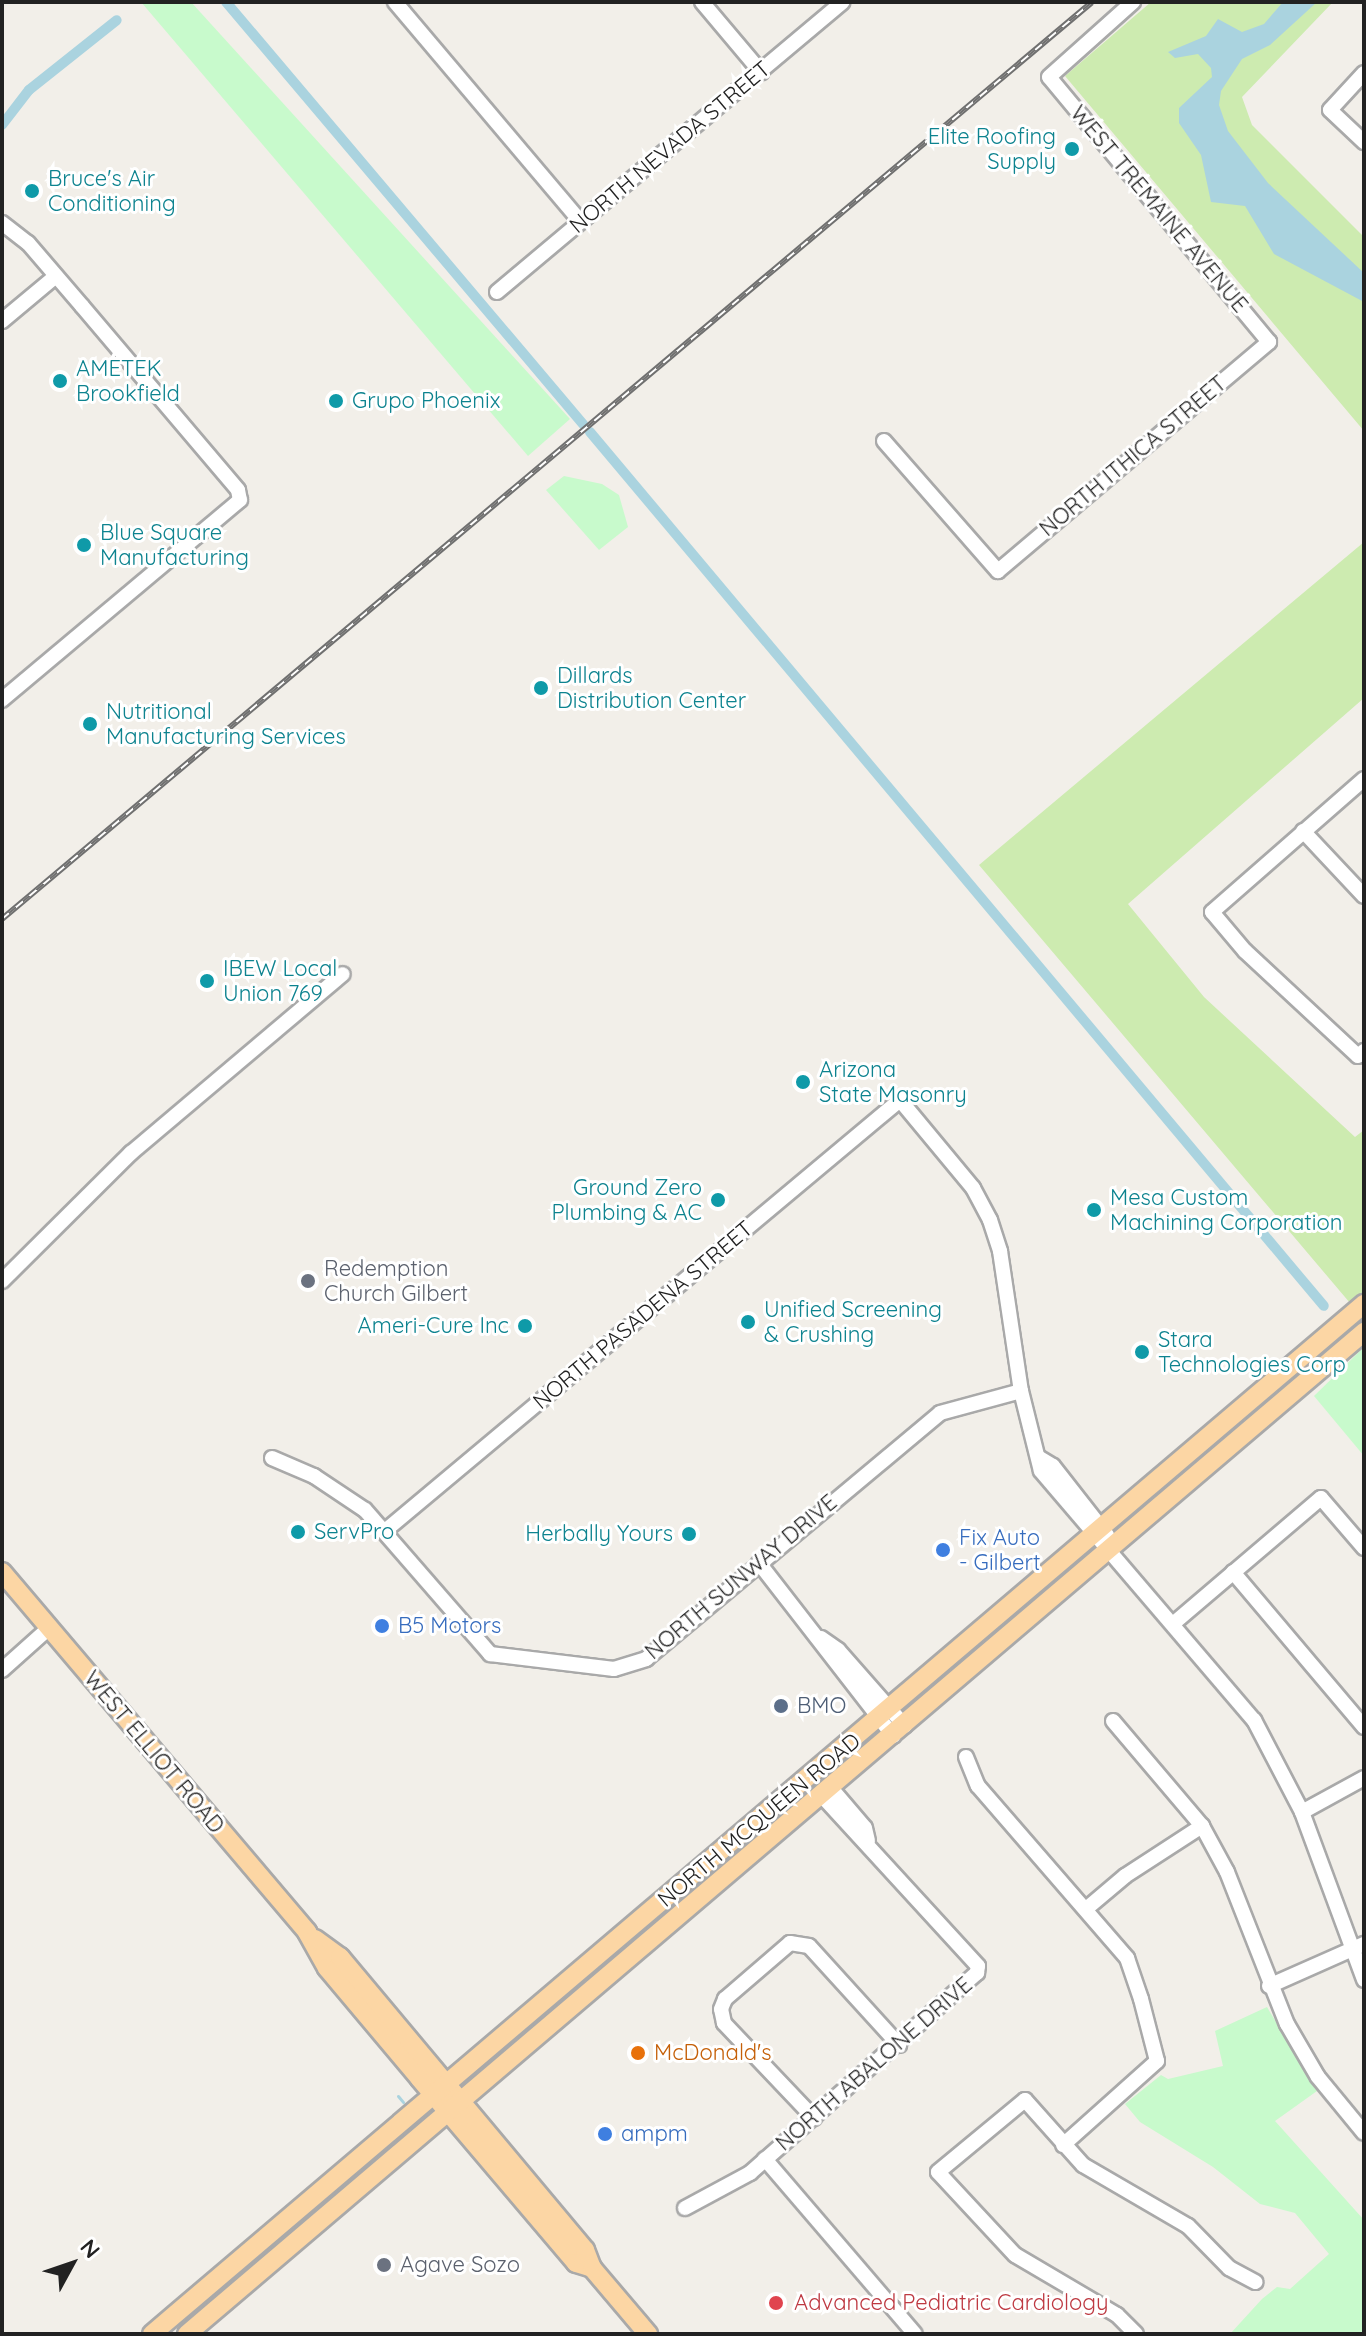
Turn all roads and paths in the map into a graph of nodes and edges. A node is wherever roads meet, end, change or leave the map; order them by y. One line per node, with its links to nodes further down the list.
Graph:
1 (395, 2): 8 (street)
2 (702, 2): 5 (street)
3 (842, 2): 5 (street, NORTH NEVADA STREET)
4 (1133, 2): 13 (street, WEST TREMAINE AVENUE)
5 (761, 72): 8 (street, NORTH NEVADA STREET)
6 (1364, 73): 7 (street)
7 (1364, 142)
8 (580, 221): 11 (street, NORTH NEVADA STREET)
9 (2, 223): 10 (street)
10 (56, 276): 12 (street); 15 (street)
11 (497, 292)
12 (2, 321)
13 (1269, 342): 14 (street, NORTH ITHICA STREET)
14 (884, 441)
15 (2, 700)
16 (1364, 779): 17 (street)
17 (1303, 831): 18 (street); 20 (street)
18 (1364, 896)
19 (343, 974): 21 (street)
20 (1361, 1053)
21 (2, 1281)
22 (1364, 1304): 23 (main road, NORTH MCQUEEN ROAD)
23 (1343, 1321): 24 (main road); 28 (main road, NORTH MCQUEEN ROAD)
24 (1360, 1335): 30 (main road, NORTH MCQUEEN ROAD)
25 (1021, 1391): 27 (street, NORTH PASADENA STREET); 28 (street); 31 (street, NORTH SUNWAY DRIVE)
26 (272, 1458): 27 (street, NORTH SUNWAY DRIVE)
27 (386, 1530): 31 (street, NORTH SUNWAY DRIVE)
28 (1099, 1533): 30 (street); 37 (main road, NORTH MCQUEEN ROAD)
29 (1364, 1548): 33 (street)
30 (1112, 1550): 34 (street); 40 (main road, NORTH MCQUEEN ROAD)
31 (759, 1563): 37 (street)
32 (2, 1572): 35 (main road, WEST ELLIOT ROAD)
33 (1233, 1572): 34 (street); 39 (street)
34 (1174, 1623): 44 (street)
35 (49, 1628): 36 (street); 53 (main road, WEST ELLIOT ROAD)
36 (2, 1670)
37 (885, 1714): 40 (street); 46 (main road, NORTH MCQUEEN ROAD)
38 (1113, 1721): 45 (street)
39 (1364, 1727)
40 (899, 1731): 43 (main road, NORTH MCQUEEN ROAD)
41 (966, 1757): 47 (street)
42 (1364, 1778): 44 (street)
43 (827, 1792): 48 (main road, NORTH MCQUEEN ROAD); 52 (street, NORTH ABALONE DRIVE)
44 (1302, 1812): 49 (street)
45 (1202, 1826): 47 (street); 51 (street)
46 (666, 1899): 48 (main road); 53 (main road, NORTH MCQUEEN ROAD)
47 (1086, 1909): 57 (street)
48 (680, 1916): 54 (main road, NORTH MCQUEEN ROAD)
49 (1357, 1947): 50 (street); 51 (street)
50 (1364, 1980)
51 (1269, 1986): 56 (street)
52 (899, 2045): 55 (street, NORTH ABALONE DRIVE); 55 (street)
53 (440, 2090): 54 (main road, WEST ELLIOT ROAD); 60 (main road, NORTH MCQUEEN ROAD)
54 (454, 2107): 61 (main road, NORTH MCQUEEN ROAD); 65 (main road, WEST ELLIOT ROAD)
55 (814, 2118): 58 (street, NORTH ABALONE DRIVE)
56 (1364, 2133)
57 (1063, 2145): 62 (street); 67 (street)
58 (765, 2159): 59 (street, NORTH ABALONE DRIVE); 66 (street)
59 (685, 2208)
60 (238, 2261): 61 (main road); 63 (main road, NORTH MCQUEEN ROAD)
61 (257, 2274): 64 (main road, NORTH MCQUEEN ROAD)
62 (1255, 2282)
63 (152, 2334)
64 (187, 2334)
65 (648, 2334)
66 (915, 2334)
67 (1136, 2334)

